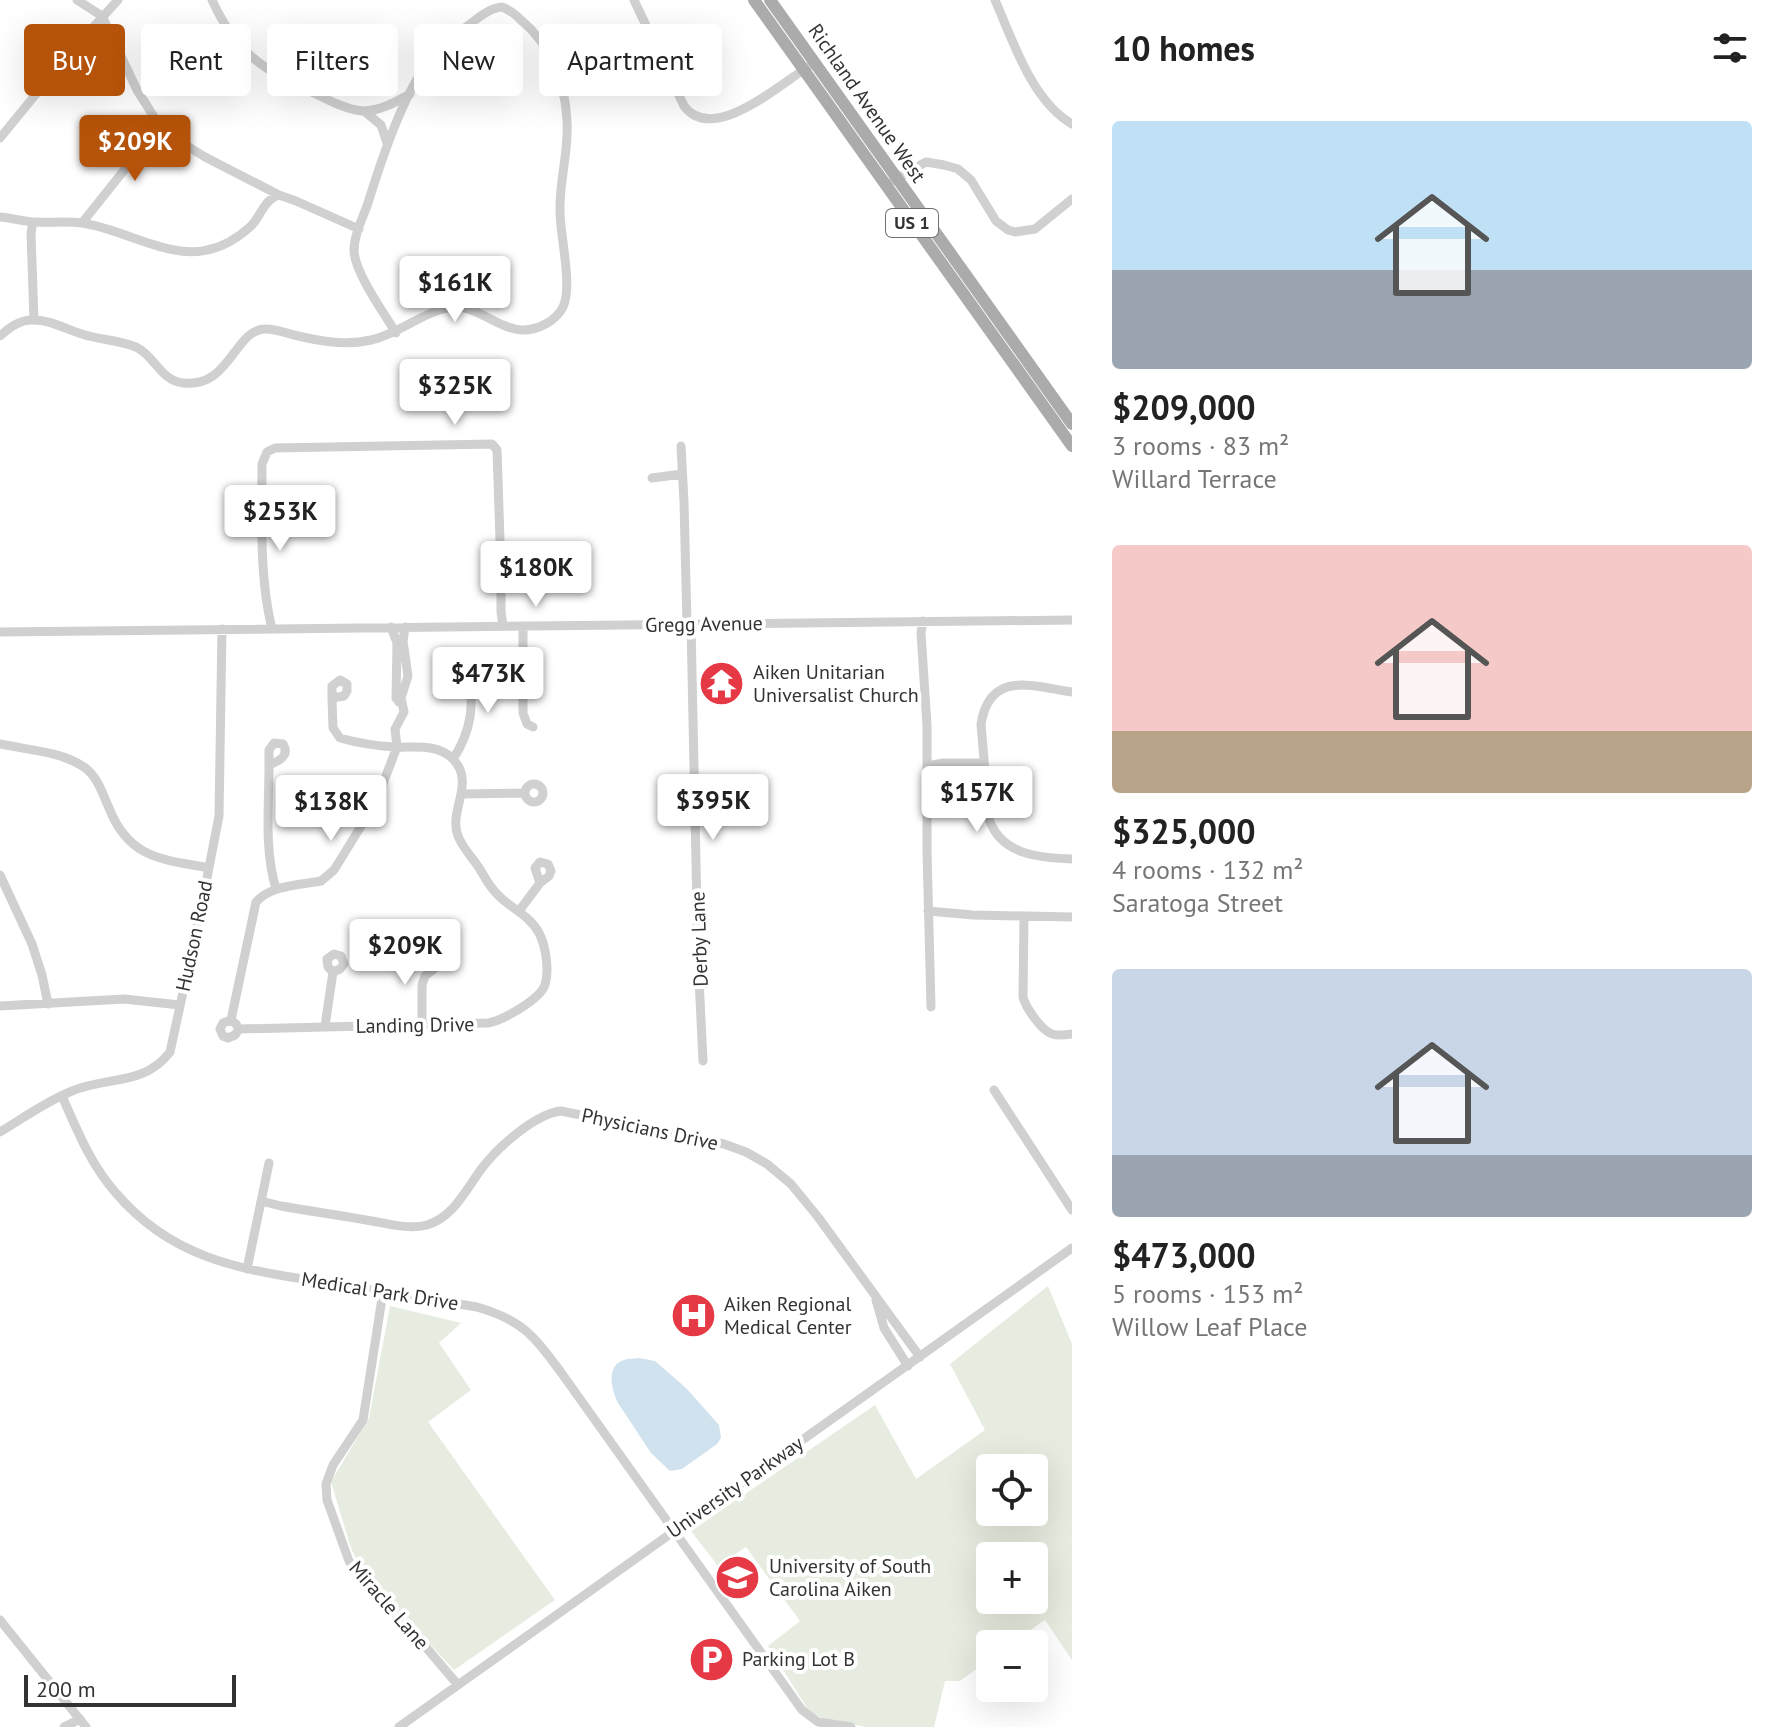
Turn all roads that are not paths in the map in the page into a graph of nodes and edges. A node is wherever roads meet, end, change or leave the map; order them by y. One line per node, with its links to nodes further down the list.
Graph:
1 (77, 0): 9 (street)
2 (118, 0): 9 (street)
3 (212, 0): 12 (street)
4 (634, 0): 10 (street)
5 (754, 0): 10 (main road, Richland Avenue West / US 1)
6 (770, 0): 10 (main road, Richland Avenue West / US 1)
7 (995, 0): 13 (street)
8 (502, 3): 11 (street); 25 (street)
9 (102, 16): 14 (street); 15 (street)
10 (809, 66): 17 (main road, Richland Avenue West / US 1)
11 (410, 94): 12 (street); 16 (street)
12 (363, 111): 16 (street)
13 (1072, 124)
14 (160, 125): 18 (street); 22 (street)
15 (0, 138)
16 (387, 146): 23 (street)
17 (891, 182): 19 (street); 27 (main road, Richland Avenue West / US 1); 29 (main road, Richland Avenue West / US 1)
18 (279, 195): 22 (street); 23 (street)
19 (1072, 199)
20 (0, 217): 21 (street)
21 (33, 222): 22 (street); 24 (street)
22 (82, 223)
23 (359, 229): 25 (street)
24 (34, 320): 25 (street); 26 (street)
25 (396, 333)
26 (0, 336)
27 (1072, 424)
28 (681, 446): 30 (street, Derby Lane)
29 (1072, 446)
30 (682, 474): 31 (street); 34 (street, Derby Lane)
31 (652, 478)
32 (1072, 620): 33 (street, Gregg Avenue)
33 (923, 621): 34 (street, Gregg Avenue); 52 (street)
34 (689, 624): 36 (street, Gregg Avenue); 75 (street, Derby Lane)
35 (503, 626): 36 (street, Gregg Avenue); 38 (street, Gregg Avenue); 40 (street)
36 (523, 626): 46 (street)
37 (391, 627): 38 (street, Gregg Avenue); 40 (street, Gregg Avenue); 45 (street)
38 (405, 627): 45 (street)
39 (222, 629): 40 (street, Gregg Avenue); 41 (street, Gregg Avenue); 56 (street, Hudson Road)
40 (272, 629)
41 (0, 632)
42 (470, 657): 49 (street)
43 (1072, 692): 50 (street)
44 (332, 698): 48 (street)
45 (404, 712): 48 (street)
46 (533, 727)
47 (0, 744): 56 (street)
48 (397, 747): 49 (street); 59 (street)
49 (453, 759): 54 (street, Landing Drive)
50 (984, 763): 52 (street); 55 (street)
51 (269, 765): 59 (street)
52 (928, 766): 61 (street)
53 (525, 793): 54 (street)
54 (462, 794): 60 (street, Landing Drive)
55 (1072, 859)
56 (209, 868): 67 (street, Hudson Road)
57 (0, 875): 66 (street)
58 (540, 883): 60 (street)
59 (276, 889): 70 (street)
60 (519, 911): 71 (street, Landing Drive)
61 (928, 911): 62 (street); 69 (street)
62 (1024, 917): 63 (street); 74 (street)
63 (1072, 917)
64 (434, 969): 71 (street)
65 (333, 972): 72 (street)
66 (48, 1004): 67 (street); 68 (street)
67 (180, 1005): 77 (street, Hudson Road)
68 (0, 1006)
69 (931, 1007)
70 (231, 1020): 73 (street); 73 (street)
71 (422, 1025): 72 (street, Landing Drive)
72 (325, 1026): 73 (street, Landing Drive)
73 (239, 1029)
74 (1072, 1034)
75 (703, 1061)
76 (994, 1090): 81 (street)
77 (62, 1096): 78 (street, Hudson Road); 83 (street, Medical Park Drive)
78 (0, 1132)
79 (269, 1163): 80 (street)
80 (261, 1201): 83 (street); 85 (street, Physicians Drive)
81 (1072, 1210)
82 (1072, 1248): 86 (street, University Parkway)
83 (247, 1269): 84 (street, Medical Park Drive)
84 (383, 1292): 88 (street, Medical Park Drive); 90 (street, Miracle Lane)
85 (876, 1297): 86 (street, Physicians Drive); 87 (street, Physicians Drive)
86 (920, 1357): 87 (street, University Parkway)
87 (908, 1366): 88 (street, University Parkway)
88 (673, 1531): 90 (street, University Parkway); 94 (street, Medical Park Drive)
89 (1, 1625): 91 (street)
90 (458, 1685): 93 (street, University Parkway)
91 (83, 1723): 92 (street)
92 (64, 1727)
93 (399, 1727)
94 (851, 1727)

